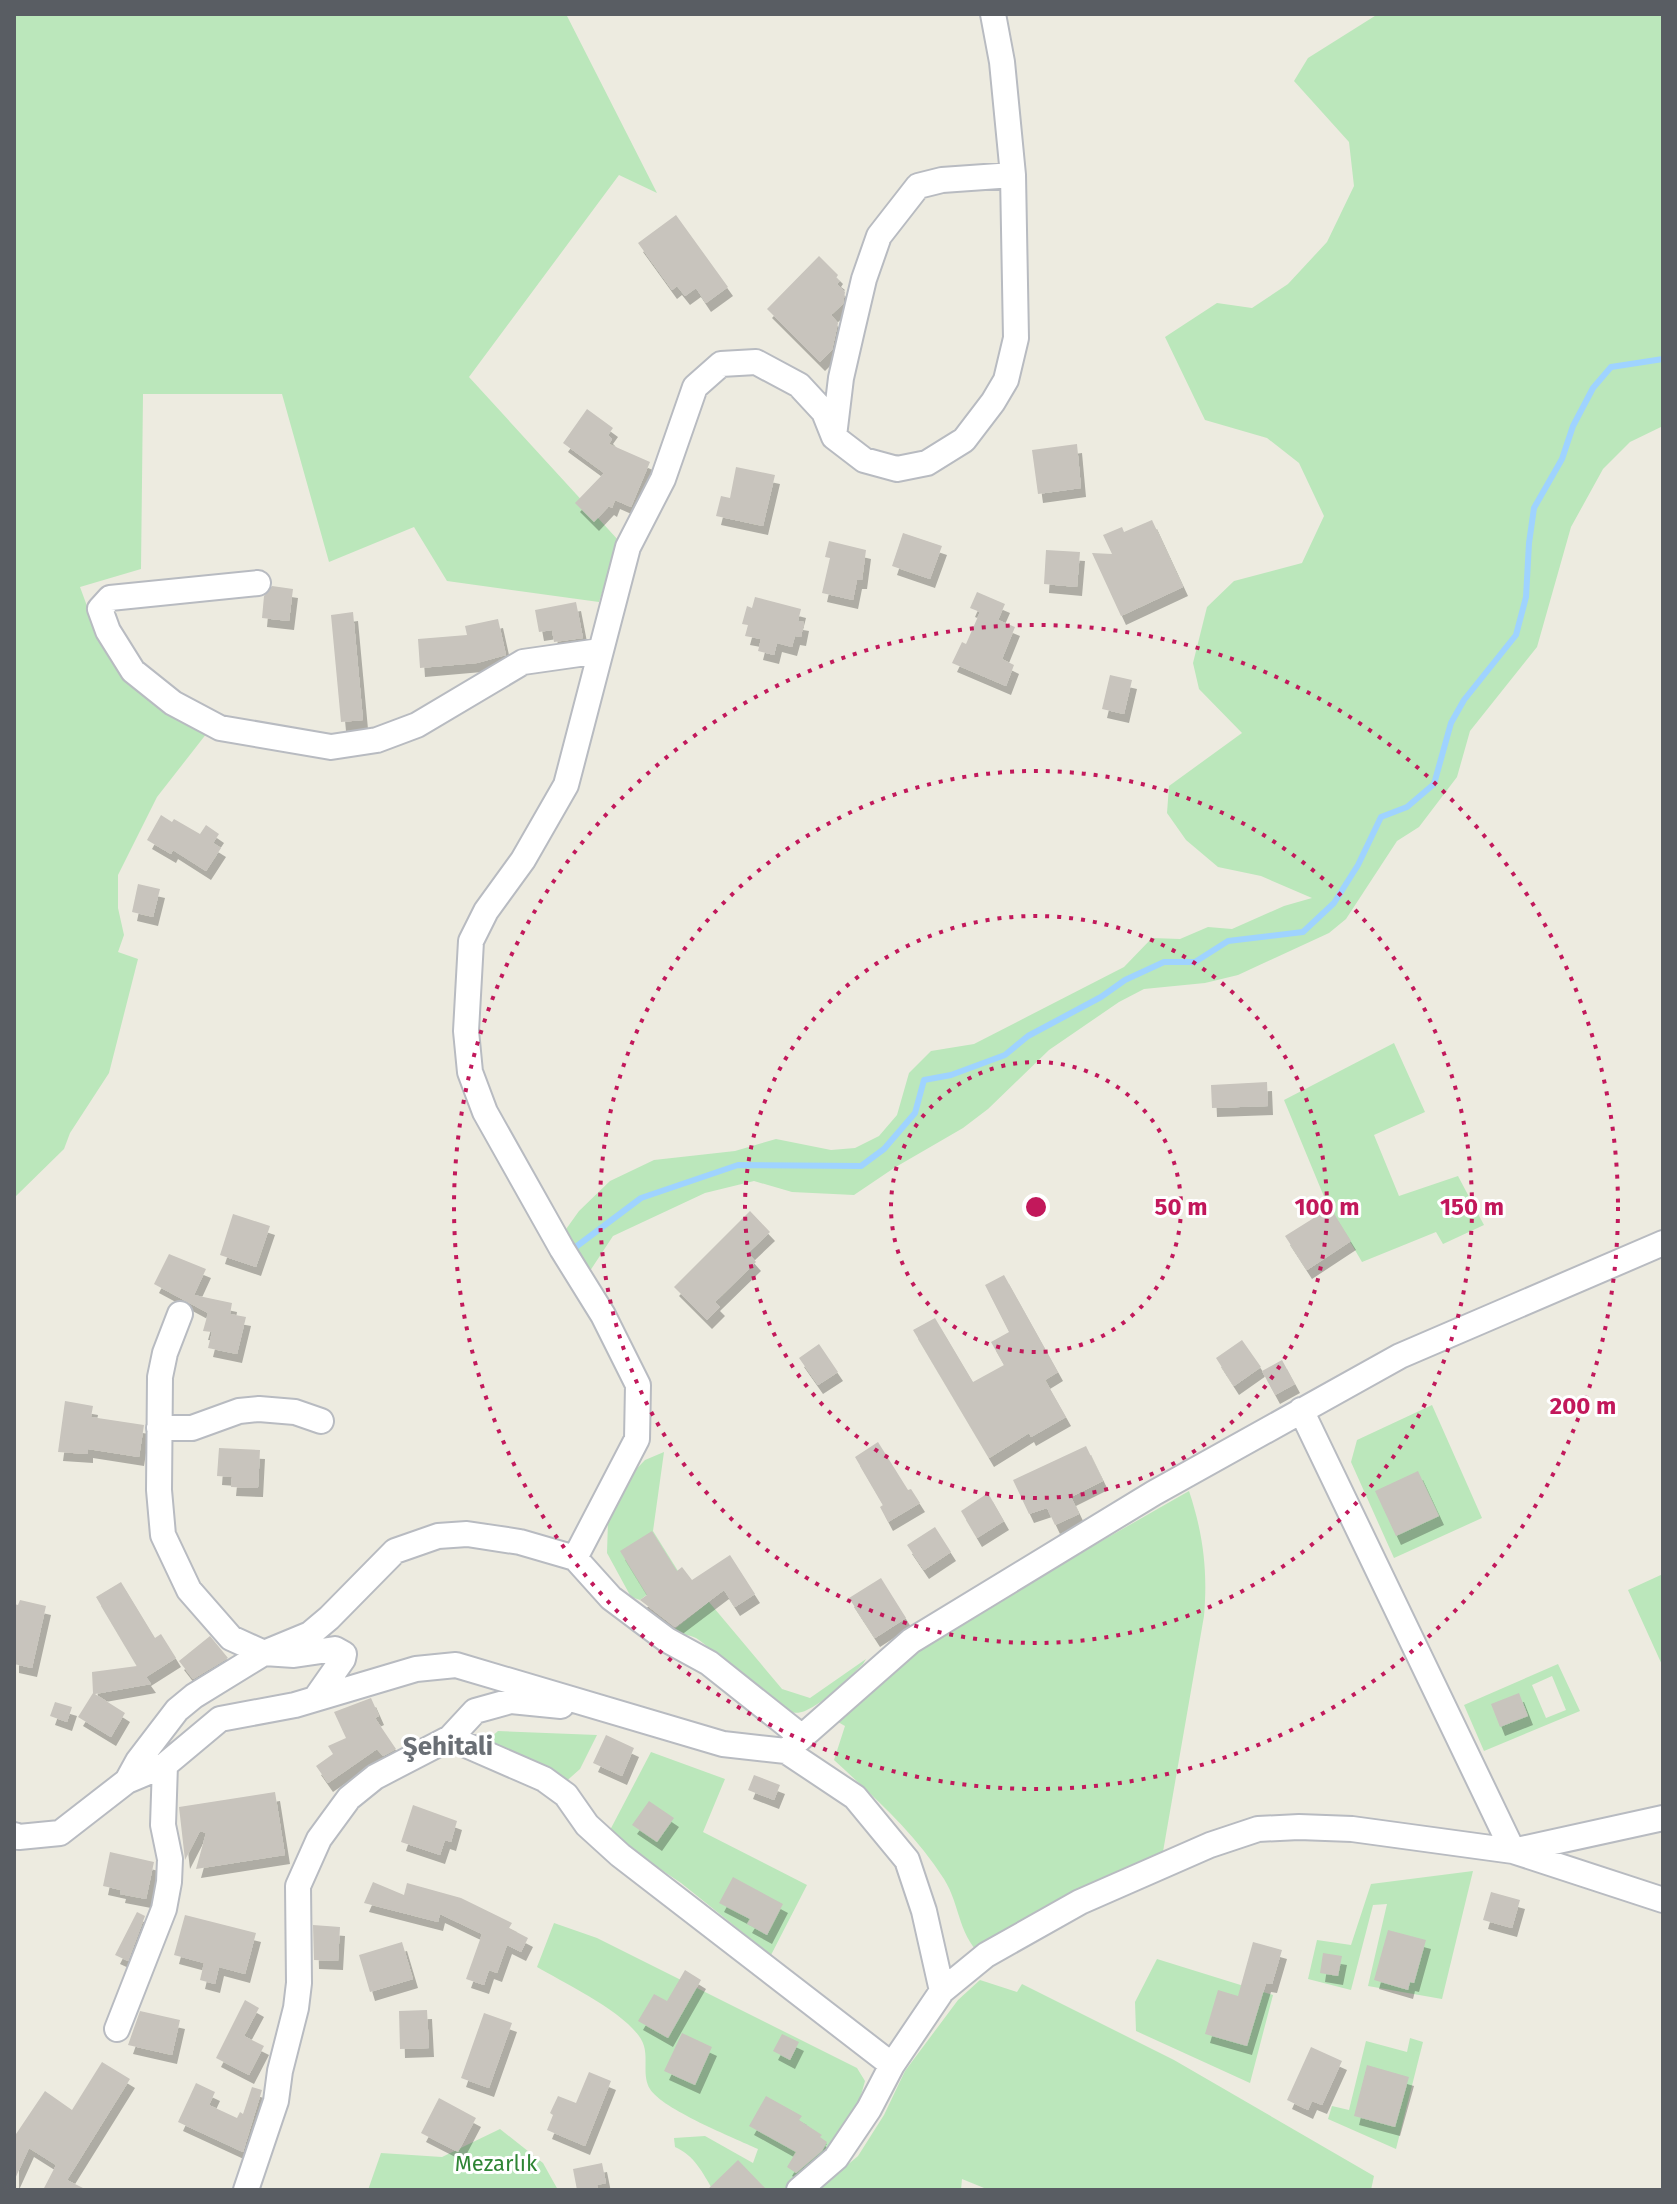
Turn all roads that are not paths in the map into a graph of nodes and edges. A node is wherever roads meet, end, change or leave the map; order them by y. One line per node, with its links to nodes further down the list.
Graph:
1 (993, 14): 2 (street)
2 (1013, 175): 3 (street); 3 (street)
3 (834, 437): 5 (street)
4 (258, 583): 5 (street)
5 (600, 651): 11 (street)
6 (1663, 1243): 8 (street)
7 (180, 1314): 10 (street)
8 (1301, 1410): 16 (street); 21 (street)
9 (321, 1421): 10 (street)
10 (159, 1428): 12 (street)
11 (575, 1558): 12 (street); 16 (street)
12 (264, 1653): 13 (street); 18 (street)
13 (315, 1699): 14 (street); 17 (street)
14 (615, 1711): 15 (street); 16 (street)
15 (450, 1738): 25 (street); 26 (street)
16 (794, 1744): 23 (street)
17 (165, 1765): 18 (street); 24 (street)
18 (127, 1781): 20 (street)
19 (1663, 1818): 21 (street)
20 (14, 1835)
21 (1513, 1851): 22 (street); 23 (street)
22 (1663, 1900)
23 (942, 1991): 25 (street)
24 (117, 2029)
25 (892, 2065): 27 (street)
26 (246, 2190)
27 (799, 2190)

